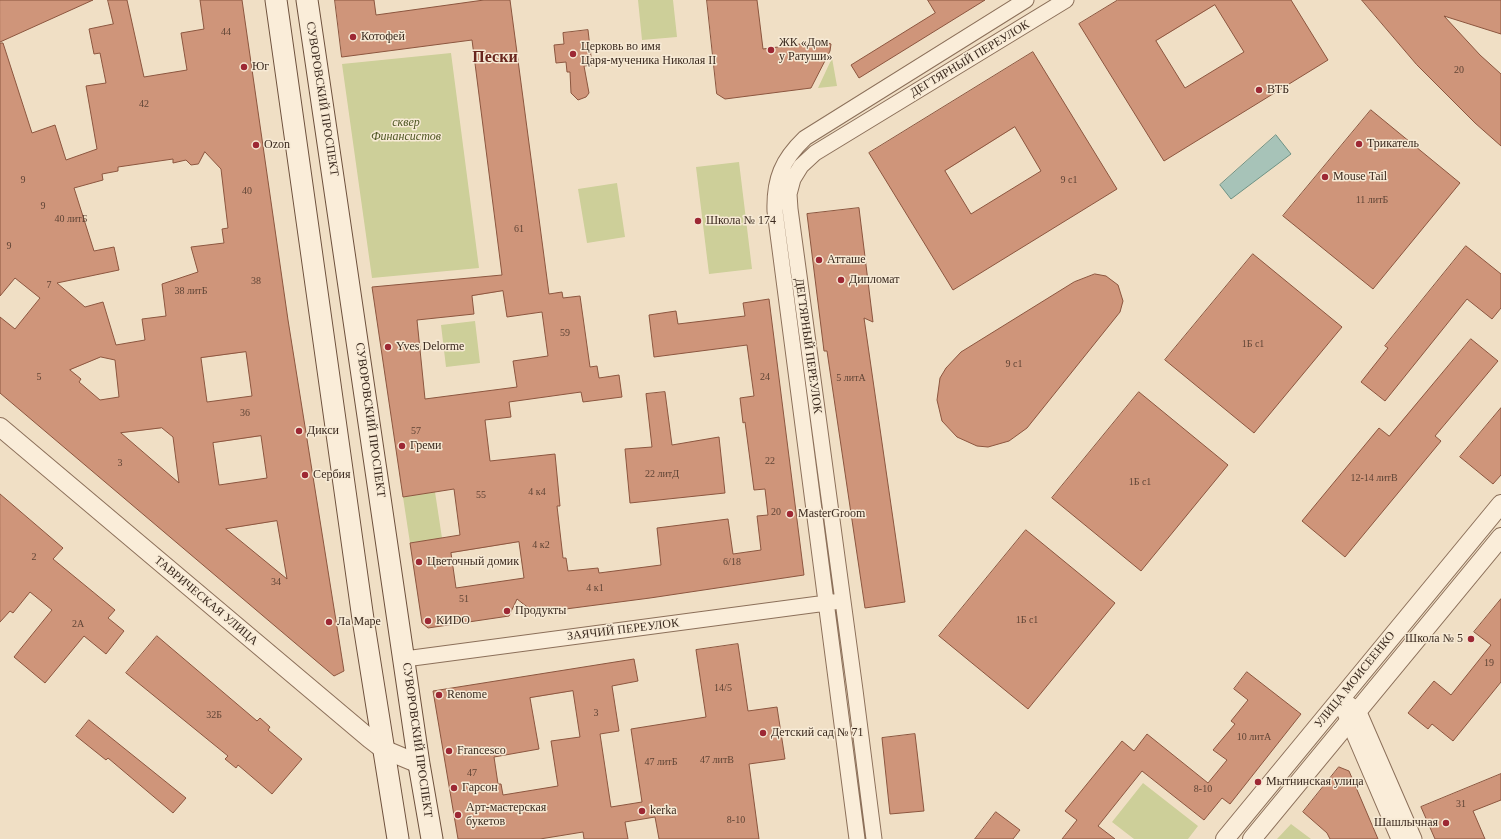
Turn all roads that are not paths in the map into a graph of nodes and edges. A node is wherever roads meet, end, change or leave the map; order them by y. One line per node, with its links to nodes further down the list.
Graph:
1 (276, 0): 13 (main road)
2 (307, 0): 10 (main road, СУВОРОВСКИЙ ПРОСПЕКТ)
3 (1026, 0): 9 (street, ДЕГТЯРНЫЙ ПЕРЕУЛОК)
4 (1066, 0): 8 (street, ДЕГТЯРНЫЙ ПЕРЕУЛОК)
5 (0, 427): 13 (street, ТАВРИЧЕСКАЯ УЛИЦА)
6 (1501, 504): 11 (street, УЛИЦА МОИСЕЕНКО)
7 (1501, 536): 12 (street, УЛИЦА МОИСЕЕНКО)
8 (842, 601): 9 (street, ЗАЯЧИЙ ПЕРЕУЛОК); 18 (street, ДЕГТЯРНЫЙ ПЕРЕУЛОК)
9 (826, 603): 10 (street, ЗАЯЧИЙ ПЕРЕУЛОК); 17 (street, ДЕГТЯРНЫЙ ПЕРЕУЛОК)
10 (405, 659): 14 (main road, СУВОРОВСКИЙ ПРОСПЕКТ)
11 (1340, 698): 12 (street); 19 (street, УЛИЦА МОИСЕЕНКО)
12 (1353, 716): 20 (street, УЛИЦА МОИСЕЕНКО); 21 (street); 22 (street)
13 (384, 749): 14 (street, ТАВРИЧЕСКАЯ УЛИЦА); 15 (main road)
14 (419, 764): 16 (main road, СУВОРОВСКИЙ ПРОСПЕКТ)
15 (398, 839)
16 (432, 839)
17 (857, 839)
18 (874, 839)
19 (1225, 839)
20 (1252, 839)
21 (1399, 839)
22 (1414, 839)

